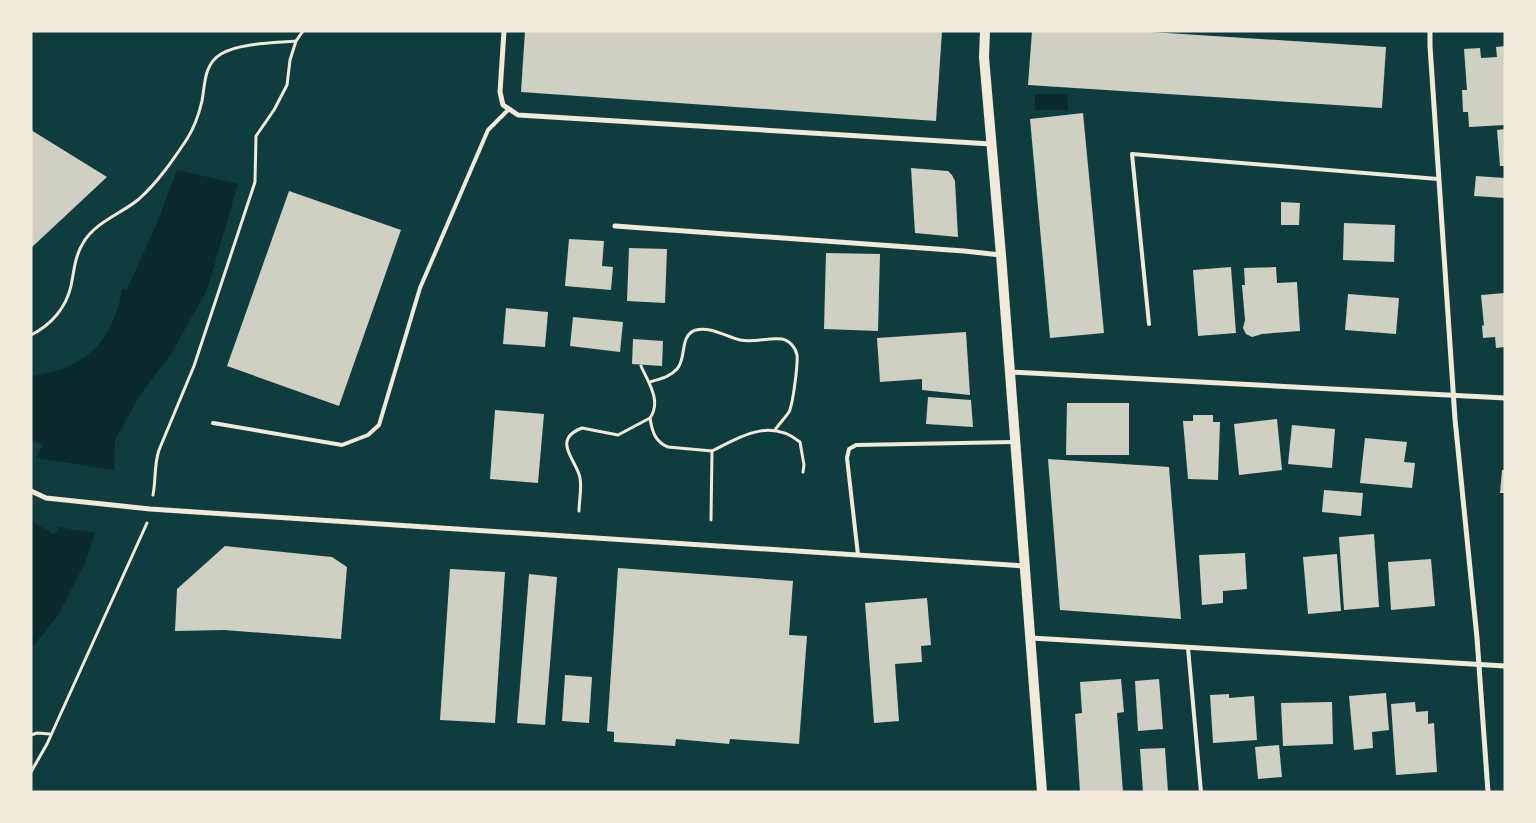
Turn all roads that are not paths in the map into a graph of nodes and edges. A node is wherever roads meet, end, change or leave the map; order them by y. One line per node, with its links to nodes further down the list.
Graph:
1 (504, 31): 4 (street)
2 (985, 31): 5 (main road)
3 (1430, 31): 6 (street)
4 (508, 110): 5 (street); 13 (lane)
5 (991, 144): 8 (main road)
6 (1438, 179): 9 (lane); 11 (street)
7 (615, 226): 8 (street)
8 (1001, 255): 10 (main road)
9 (1149, 324)
10 (1009, 372): 11 (street); 14 (main road)
11 (1453, 396): 12 (street); 20 (street)
12 (1505, 398)
13 (212, 423)
14 (1015, 442): 16 (lane); 17 (main road)
15 (31, 491): 16 (street)
16 (858, 555): 17 (street)
17 (1025, 566): 18 (main road)
18 (1030, 638): 19 (street); 22 (main road)
19 (1188, 648): 20 (street); 23 (lane)
20 (1480, 666): 21 (street); 24 (street)
21 (1505, 666)
22 (1042, 792)
23 (1201, 792)
24 (1488, 792)

